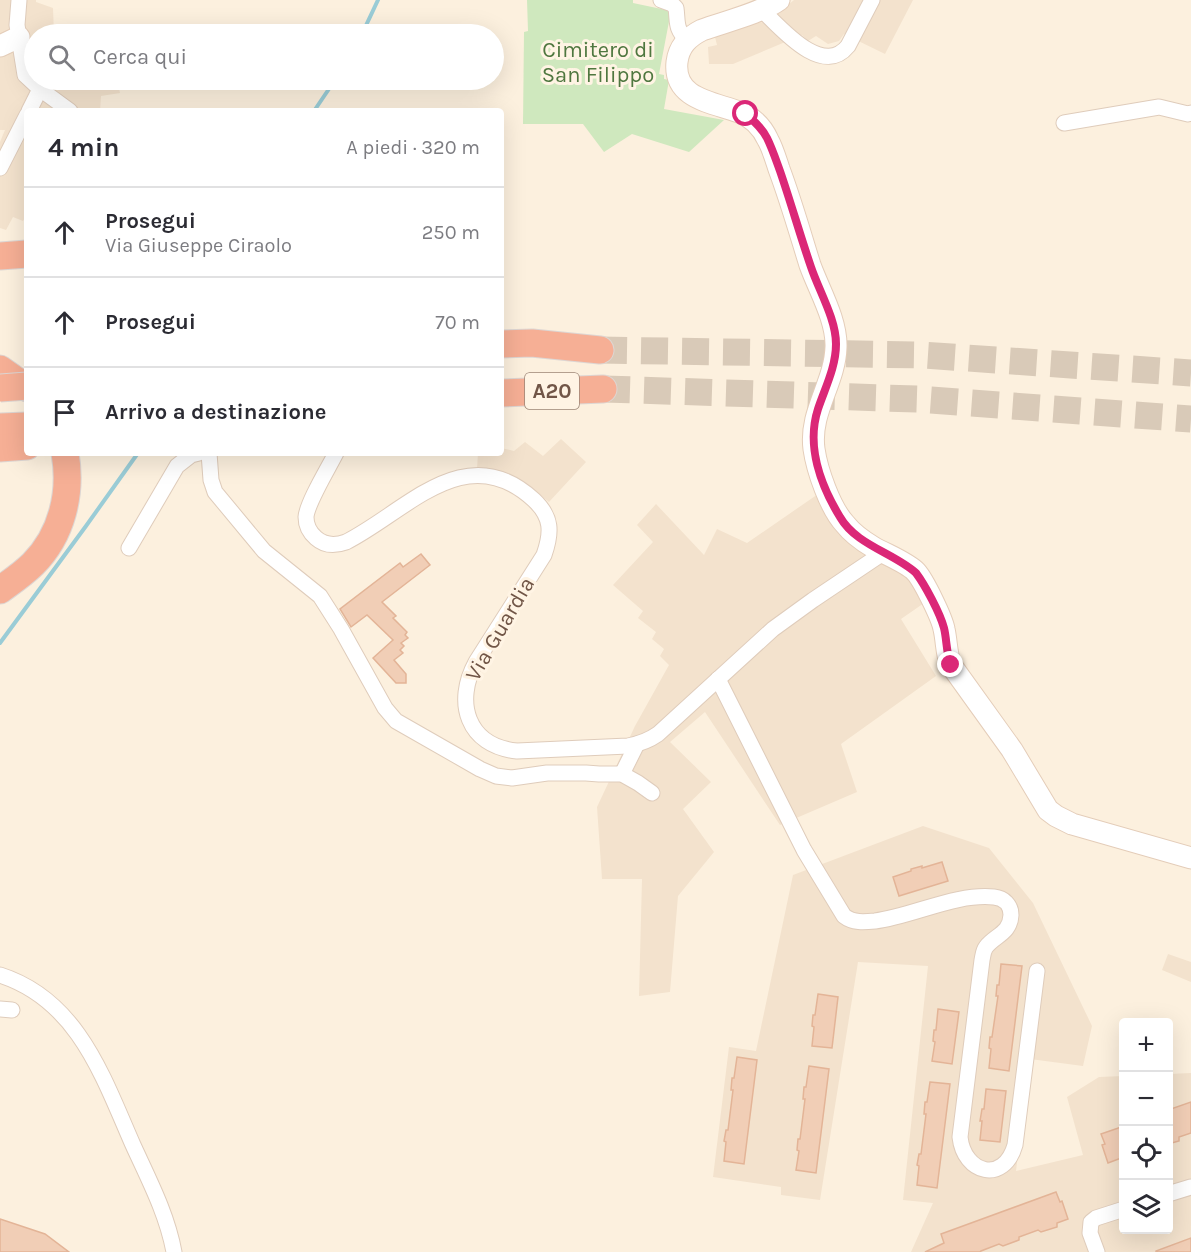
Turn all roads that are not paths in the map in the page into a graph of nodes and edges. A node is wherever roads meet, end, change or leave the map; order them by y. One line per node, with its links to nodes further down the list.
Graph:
1 (661, 0): 5 (street)
2 (872, 0): 4 (street)
3 (15, 2): 6 (street)
4 (770, 5): 5 (street)
5 (687, 40): 37 (street)
6 (9, 41): 7 (street)
7 (24, 65)
8 (40, 90): 10 (street)
9 (41, 90): 11 (street)
10 (30, 108)
11 (66, 108)
12 (1191, 113): 14 (street)
13 (24, 121): 15 (street)
14 (1064, 123)
15 (0, 168)
16 (24, 254): 17 (highway)
17 (0, 256)
18 (504, 344): 19 (highway, A20)
19 (504, 355)
20 (0, 369): 21 (highway)
21 (24, 385)
22 (24, 387): 23 (highway, bridge)
23 (0, 388)
24 (603, 389): 25 (highway, A20)
25 (561, 391): 26 (highway, A20); 27 (highway)
26 (504, 393)
27 (504, 402)
28 (24, 426): 29 (highway)
29 (0, 427)
30 (24, 446): 31 (highway)
31 (0, 448)
32 (65, 456): 38 (highway)
33 (190, 456): 36 (street)
34 (209, 456): 41 (street)
35 (334, 456): 40 (street, Via Guardia)
36 (129, 549)
37 (883, 553): 39 (street, Via Guardia); 43 (street)
38 (0, 590)
39 (718, 679): 40 (street, Via Guardia); 44 (street)
40 (637, 744): 41 (street)
41 (622, 774): 42 (street)
42 (652, 794)
43 (1191, 858)
44 (1037, 971)
45 (0, 975): 49 (street)
46 (1191, 1186): 47 (street)
47 (1173, 1192)
48 (1119, 1211): 50 (street)
49 (174, 1252)
50 (1097, 1252)

